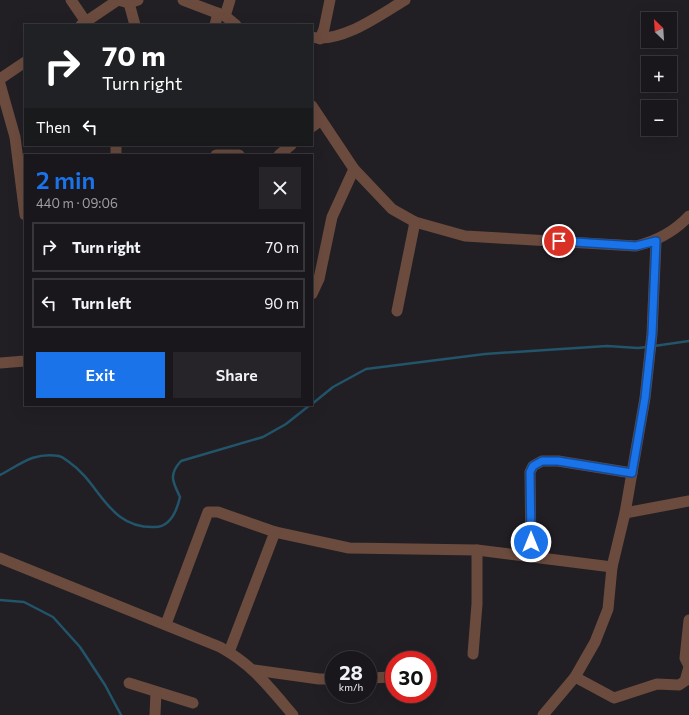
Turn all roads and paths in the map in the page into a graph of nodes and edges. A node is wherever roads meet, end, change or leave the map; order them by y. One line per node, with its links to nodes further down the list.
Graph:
1 (71, 0): 10 (street)
2 (118, 0): 7 (street); 10 (street)
3 (183, 0): 8 (street)
4 (230, 0): 9 (street)
5 (330, 0): 14 (street)
6 (405, 0): 14 (street)
7 (133, 2): 11 (street)
8 (197, 3): 9 (street)
9 (221, 14): 12 (street); 13 (street)
10 (84, 23)
11 (135, 24)
12 (216, 24)
13 (235, 24)
14 (316, 38)
15 (24, 63): 16 (street)
16 (0, 79)
17 (0, 84): 21 (street)
18 (313, 108): 19 (street)
19 (321, 120): 20 (street); 26 (street)
20 (313, 127)
21 (20, 136): 27 (street)
22 (290, 146): 25 (street)
23 (234, 151): 24 (street)
24 (220, 154)
25 (281, 154)
26 (354, 169): 29 (street); 31 (street)
27 (24, 199)
28 (689, 216): 30 (street)
29 (414, 222): 30 (street); 32 (street)
30 (656, 241): 35 (street)
31 (313, 292)
32 (397, 311)
33 (24, 361): 34 (street)
34 (0, 363)
35 (632, 473): 37 (street); 40 (street)
36 (689, 501): 37 (street)
37 (625, 513): 42 (street)
38 (275, 532): 39 (street); 44 (street); 45 (street)
39 (477, 550): 40 (street); 46 (street)
40 (531, 556): 42 (street)
41 (0, 558): 44 (street)
42 (612, 567): 49 (street)
43 (689, 620): 47 (street)
44 (166, 624): 45 (street)
45 (229, 652): 48 (street)
46 (473, 654)
47 (689, 666): 49 (street)
48 (254, 670): 50 (street); 55 (street)
49 (574, 677): 56 (street)
50 (325, 679)
51 (129, 683): 52 (street)
52 (156, 692): 53 (street); 54 (street)
53 (193, 703)
54 (155, 715)
55 (293, 715)
56 (543, 715)

